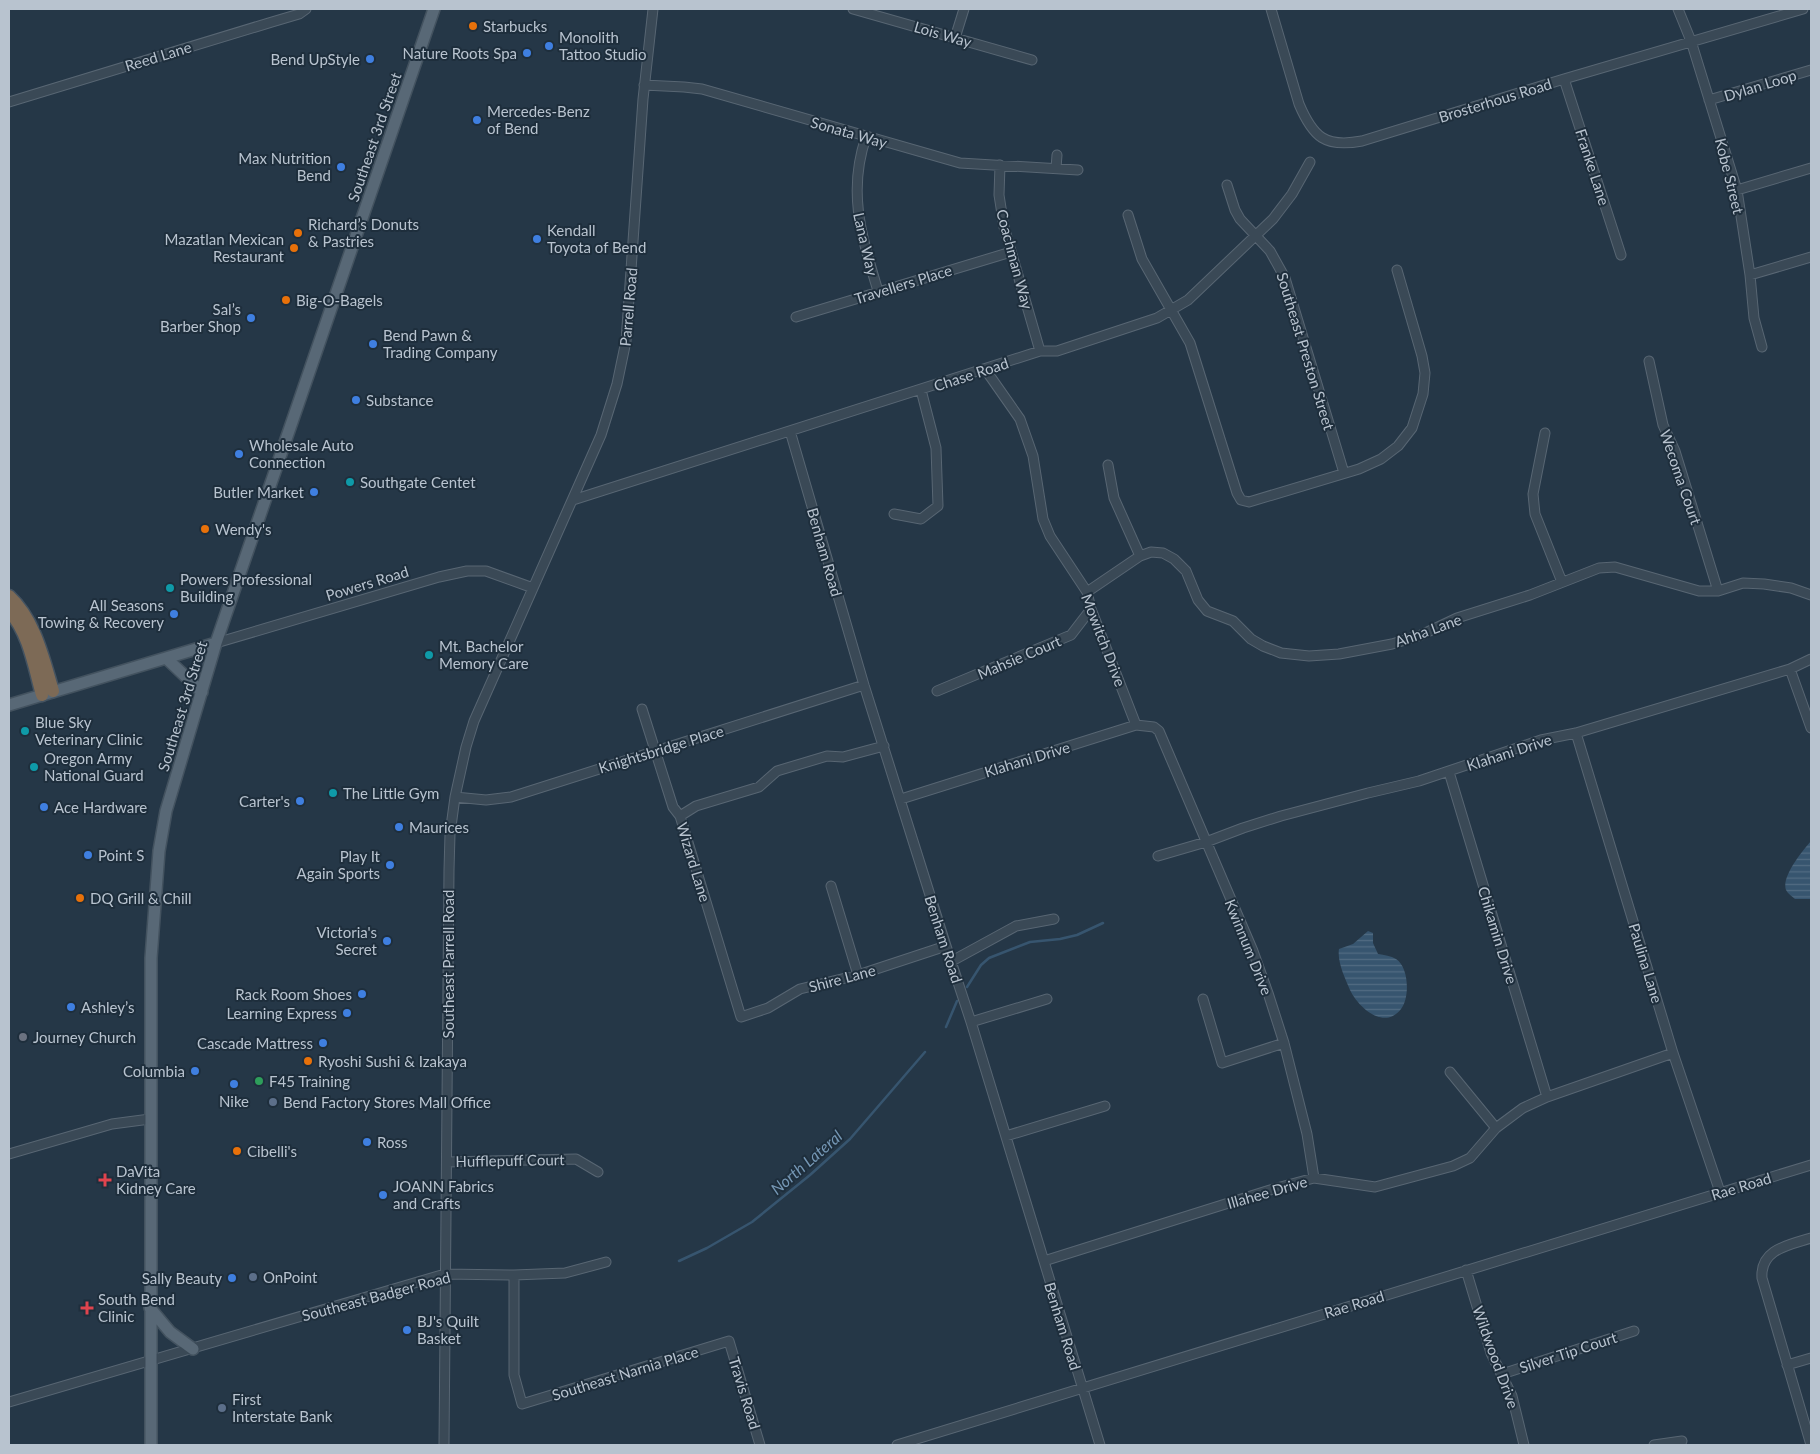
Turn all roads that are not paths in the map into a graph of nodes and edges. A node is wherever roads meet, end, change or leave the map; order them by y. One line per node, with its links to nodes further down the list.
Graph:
1 (306, 9): 16 (street, Reed Lane)
2 (434, 9): 56 (main road, Southeast 3rd Street)
3 (653, 9): 14 (street, Parrell Road)
4 (853, 9): 9 (street, Lois Way)
5 (964, 9): 9 (street)
6 (1271, 9): 13 (street, Brosterhous Road)
7 (1678, 9): 10 (street, Kobe Street)
8 (1803, 9): 10 (street, Brosterhous Road)
9 (955, 38): 11 (street, Lois Way)
10 (1691, 41): 13 (street, Brosterhous Road); 15 (street, Kobe Street)
11 (1032, 60)
12 (1811, 70): 15 (street, Dylan Loop)
13 (1564, 79): 29 (street, Franke Lane)
14 (644, 85): 17 (street, Sonata Way); 45 (street, Parrell Road)
15 (1709, 100): 25 (street, Kobe Street)
16 (9, 102)
17 (866, 137): 20 (street, Sonata Way); 33 (street, Lana Way)
18 (1056, 155): 21 (street)
19 (1310, 162): 27 (street, Chase Road)
20 (1000, 165): 21 (street, Sonata Way); 28 (street, Coachman Way)
21 (1056, 168): 23 (street, Sonata Way)
22 (1811, 168): 25 (street)
23 (1078, 170)
24 (1227, 185): 27 (street, Southeast Preston Street)
25 (1737, 190): 32 (street, Kobe Street)
26 (1128, 215): 34 (street)
27 (1256, 236): 34 (street, Chase Road); 44 (street, Southeast Preston Street)
28 (1011, 252): 33 (street, Travellers Place); 37 (street, Coachman Way)
29 (1621, 255)
30 (1811, 257): 32 (street)
31 (1397, 270): 44 (street)
32 (1750, 274): 36 (street, Kobe Street)
33 (878, 291): 35 (street, Travellers Place)
34 (1170, 311): 37 (street, Chase Road); 44 (street)
35 (796, 317)
36 (1762, 347)
37 (1040, 351): 39 (street, Chase Road)
38 (1648, 361): 50 (street, Wecoma Court)
39 (985, 369): 40 (street, Chase Road); 51 (street, Mowitch Drive)
40 (921, 390): 41 (street, Chase Road); 46 (street)
41 (790, 432): 45 (street, Chase Road); 60 (street, Benham Road)
42 (1545, 433): 48 (street)
43 (1108, 465): 47 (street)
44 (1344, 473)
45 (573, 500): 49 (street, Parrell Road)
46 (894, 514)
47 (1140, 556): 48 (street, Ahha Lane); 51 (street, Ahha Lane)
48 (1562, 582): 50 (street, Ahha Lane)
49 (533, 588): 56 (street, Powers Road); 73 (street, Southeast Parrell Road)
50 (1718, 591): 52 (street, Ahha Lane)
51 (1087, 592): 54 (street, Mowitch Drive)
52 (1811, 595)
53 (9, 596): 63 (highway)
54 (1091, 609): 61 (street, Mahsie Court); 66 (street, Mowitch Drive)
55 (9, 611): 63 (highway)
56 (216, 643): 57 (main road, Powers Road); 62 (main road, Southeast 3rd Street)
57 (166, 658): 62 (main road); 63 (main road, Powers Road)
58 (1811, 659): 59 (street, Klahani Drive)
59 (1790, 669): 68 (street); 69 (street, Klahani Drive)
60 (864, 685): 70 (street, Benham Road); 71 (street, Knightsbridge Place)
61 (938, 691)
62 (202, 692): 92 (main road, Southeast 3rd Street)
63 (48, 693): 64 (main road, Powers Road)
64 (9, 704)
65 (642, 709): 71 (street, Wizard Lane)
66 (1136, 725): 67 (street, Klahani Drive); 74 (street, Klahani Drive)
67 (1154, 726): 76 (street, Kwinnum Drive)
68 (1811, 728)
69 (1576, 732): 72 (street, Klahani Drive); 88 (street, Paulina Lane)
70 (884, 746): 74 (street, Benham Road); 75 (street)
71 (655, 751): 73 (street, Knightsbridge Place); 75 (street, Wizard Lane)
72 (1449, 772): 76 (street, Klahani Drive); 90 (street, Chikamin Drive)
73 (455, 796): 96 (street, Southeast Parrell Road)
74 (901, 798): 80 (street, Benham Road)
75 (680, 816): 85 (street, Wizard Lane)
76 (1206, 842): 77 (street, Klahani Drive); 87 (street, Kwinnum Drive)
77 (1158, 856)
78 (831, 886): 82 (street)
79 (1054, 920): 81 (street)
80 (946, 946): 81 (street, Benham Road); 82 (street, Shire Lane)
81 (952, 960): 86 (street, Benham Road)
82 (858, 975): 85 (street, Shire Lane)
83 (1047, 999): 86 (street)
84 (1203, 999): 87 (street)
85 (741, 1017)
86 (971, 1022): 94 (street, Benham Road)
87 (1284, 1043): 99 (street, Kwinnum Drive)
88 (1673, 1053): 90 (street, Illahee Drive); 100 (street, Paulina Lane)
89 (1450, 1072): 93 (street)
90 (1547, 1098): 93 (street, Illahee Drive)
91 (1105, 1106): 94 (street)
92 (150, 1118): 95 (street); 107 (main road, Southeast 3rd Street)
93 (1496, 1128): 99 (street, Illahee Drive)
94 (1006, 1136): 102 (street, Benham Road)
95 (9, 1154)
96 (447, 1162): 98 (street, Hufflepuff Court); 105 (street, Southeast Parrell Road)
97 (1811, 1164): 100 (street, Rae Road)
98 (598, 1172)
99 (1314, 1178): 102 (street, Illahee Drive)
100 (1720, 1192): 104 (street, Rae Road)
101 (1811, 1238): 113 (street)
102 (1044, 1261): 115 (street, Benham Road)
103 (606, 1262): 106 (street, Southeast Badger Road)
104 (1466, 1270): 114 (street, Wildwood Drive); 115 (street, Rae Road)
105 (445, 1274): 106 (street, Southeast Badger Road); 110 (street, Southeast Badger Road); 119 (street, Southeast Parrell Road)
106 (514, 1275): 109 (street, Southeast Narnia Place)
107 (150, 1308): 110 (main road); 112 (main road, Southeast 3rd Street)
108 (1634, 1330): 114 (street, Silver Tip Court)
109 (729, 1341): 120 (street, Travis Road)
110 (193, 1349): 112 (street, Southeast Badger Road)
111 (1811, 1358): 113 (street)
112 (150, 1361): 116 (street, Southeast Badger Road); 118 (main road, Southeast 3rd Street)
113 (1787, 1365): 125 (street)
114 (1502, 1374): 123 (street, Wildwood Drive)
115 (1082, 1388): 121 (street, Rae Road); 122 (street, Benham Road)
116 (9, 1402)
117 (1682, 1442): 124 (street)
118 (150, 1445)
119 (442, 1445)
120 (760, 1445)
121 (897, 1445)
122 (1100, 1445)
123 (1524, 1445)
124 (1654, 1445)
125 (1811, 1445)

